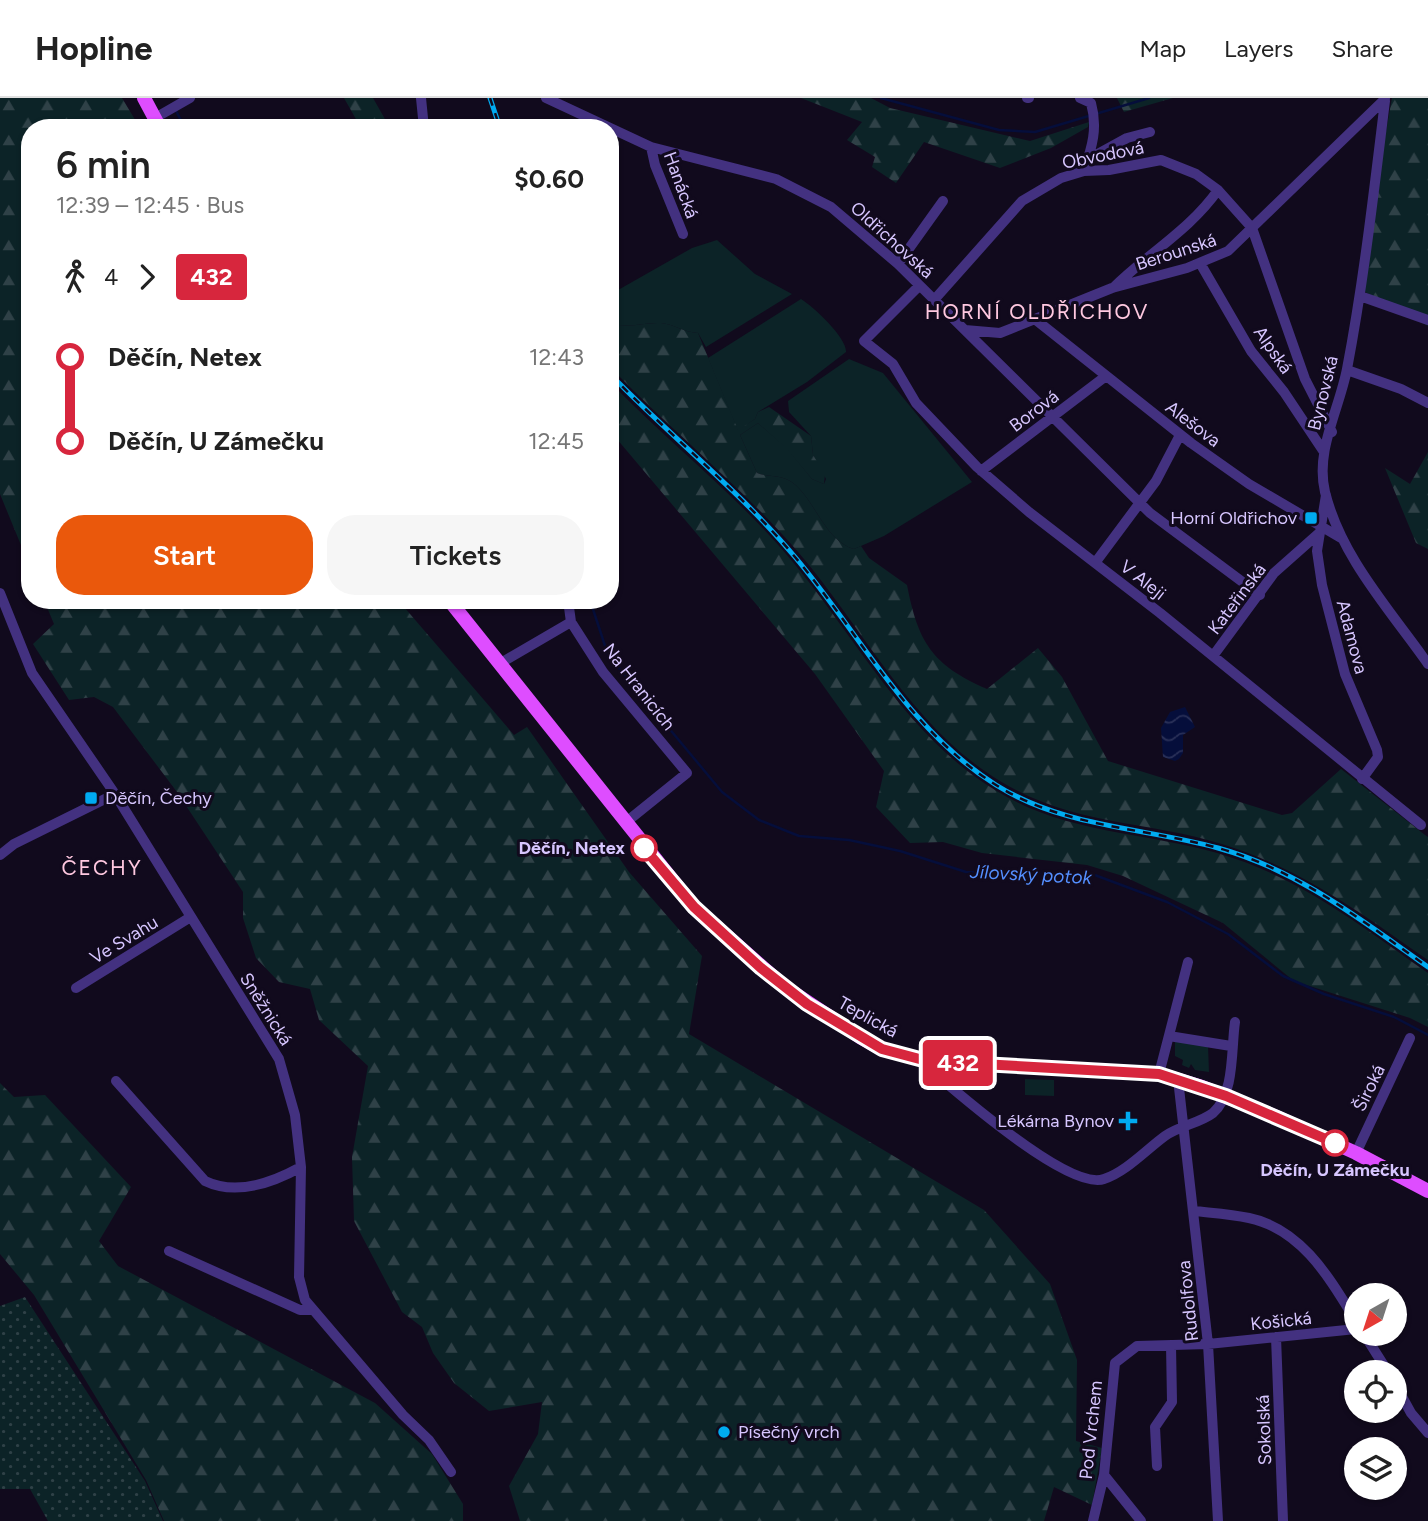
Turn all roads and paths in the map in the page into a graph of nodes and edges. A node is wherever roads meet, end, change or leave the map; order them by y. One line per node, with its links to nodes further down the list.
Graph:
1 (144, 98): 7 (main road)
2 (190, 98): 8 (street)
3 (421, 98): 9 (street)
4 (546, 98): 10 (street, Oldřichovská)
5 (1080, 98): 14 (street)
6 (1385, 99): 18 (street, Berounská); 24 (street, Bynovská)
7 (158, 119)
8 (160, 119)
9 (424, 119)
10 (591, 119)
11 (619, 132): 13 (street, Oldřichovská)
12 (1150, 132): 14 (street)
13 (651, 147): 19 (street, Hanácká); 21 (street, Oldřichovská)
14 (1087, 160): 15 (street)
15 (1084, 171): 16 (street, Obvodová); 25 (street, Obvodová)
16 (1218, 190): 18 (street, Obvodová); 23 (street)
17 (943, 201): 21 (street)
18 (1252, 228): 20 (street, Berounská); 33 (street, Obvodová)
19 (683, 234)
20 (1200, 263): 23 (street, Berounská); 35 (street, Alpská)
21 (898, 264): 22 (street, Oldřichovská)
22 (919, 286): 25 (street, Oldřichovská); 36 (street, V Aleji)
23 (1112, 288): 26 (street, Berounská)
24 (1360, 296): 27 (street); 29 (street, Bynovská)
25 (934, 300): 28 (street, Oldřichovská)
26 (1036, 320): 28 (street, Berounská); 30 (street, Alešova)
27 (1428, 320)
28 (965, 330): 32 (street, Oldřichovská)
29 (1347, 370): 31 (street); 33 (street, Bynovská)
30 (1105, 376): 32 (street, Borová); 34 (street, Alešova)
31 (1428, 403)
32 (1052, 417): 36 (street, Borová); 38 (street, Oldřichovská)
33 (1332, 432): 35 (street, Bynovská)
34 (1180, 435): 38 (street); 39 (street, Alešova)
35 (1324, 452): 37 (street, Bynovská)
36 (982, 471): 41 (street, V Aleji)
37 (1326, 494): 39 (street, Adamova); 40 (street, Bynovská)
38 (1139, 502): 41 (street); 43 (street, Oldřichovská)
39 (1318, 530): 40 (street, Alešova); 43 (street, Kateřinská); 50 (street, Adamova)
40 (1341, 538): 49 (street, Bynovská)
41 (1095, 563): 47 (street, V Aleji)
42 (0, 593): 51 (street, Sněžnická)
43 (1260, 595): 47 (street, Kateřinská)
44 (456, 609): 48 (main road, Teplická)
45 (569, 609): 46 (street)
46 (570, 622): 48 (street); 52 (street, Na Hranicích)
47 (1213, 656): 50 (street, V Aleji)
48 (499, 664): 52 (main road, Teplická)
49 (1428, 664)
50 (1362, 779): 53 (street, V Aleji)
51 (115, 794): 54 (street); 55 (street, Sněžnická)
52 (625, 823): 62 (main road, Teplická)
53 (1421, 825)
54 (0, 855)
55 (189, 918): 57 (street, Ve Svahu); 69 (street, Sněžnická)
56 (1188, 962): 59 (street)
57 (76, 988)
58 (1235, 1022): 61 (street)
59 (1169, 1035): 61 (street); 63 (street)
60 (1410, 1038): 68 (street, Široká)
61 (1231, 1046): 66 (street)
62 (927, 1061): 63 (main road, Teplická); 67 (street)
63 (1159, 1074): 64 (main road, Teplická)
64 (1178, 1079): 66 (main road, Teplická); 67 (street, Rudolfova)
65 (116, 1082): 69 (street)
66 (1226, 1096): 67 (street); 68 (main road, Teplická)
67 (1185, 1124): 71 (street, Rudolfova)
68 (1356, 1153): 70 (main road, Teplická)
69 (301, 1167): 74 (street, Sněžnická)
70 (1427, 1189)
71 (1194, 1211): 73 (street); 77 (street, Rudolfova)
72 (169, 1251): 74 (street)
73 (1344, 1302)
74 (311, 1310): 82 (street, Sněžnická)
75 (1344, 1330): 76 (street, Košická)
76 (1276, 1337): 77 (street, Košická); 87 (street, Sokolská)
77 (1208, 1344): 78 (street, Pod Vrchem); 86 (street, Rudolfova)
78 (1171, 1345): 81 (street); 83 (street, Pod Vrchem)
79 (1407, 1406): 80 (street)
80 (1428, 1433)
81 (1157, 1466)
82 (451, 1472)
83 (1104, 1475): 84 (street, Pod Vrchem); 85 (street)
84 (1093, 1521)
85 (1142, 1521)
86 (1218, 1521)
87 (1283, 1521)

